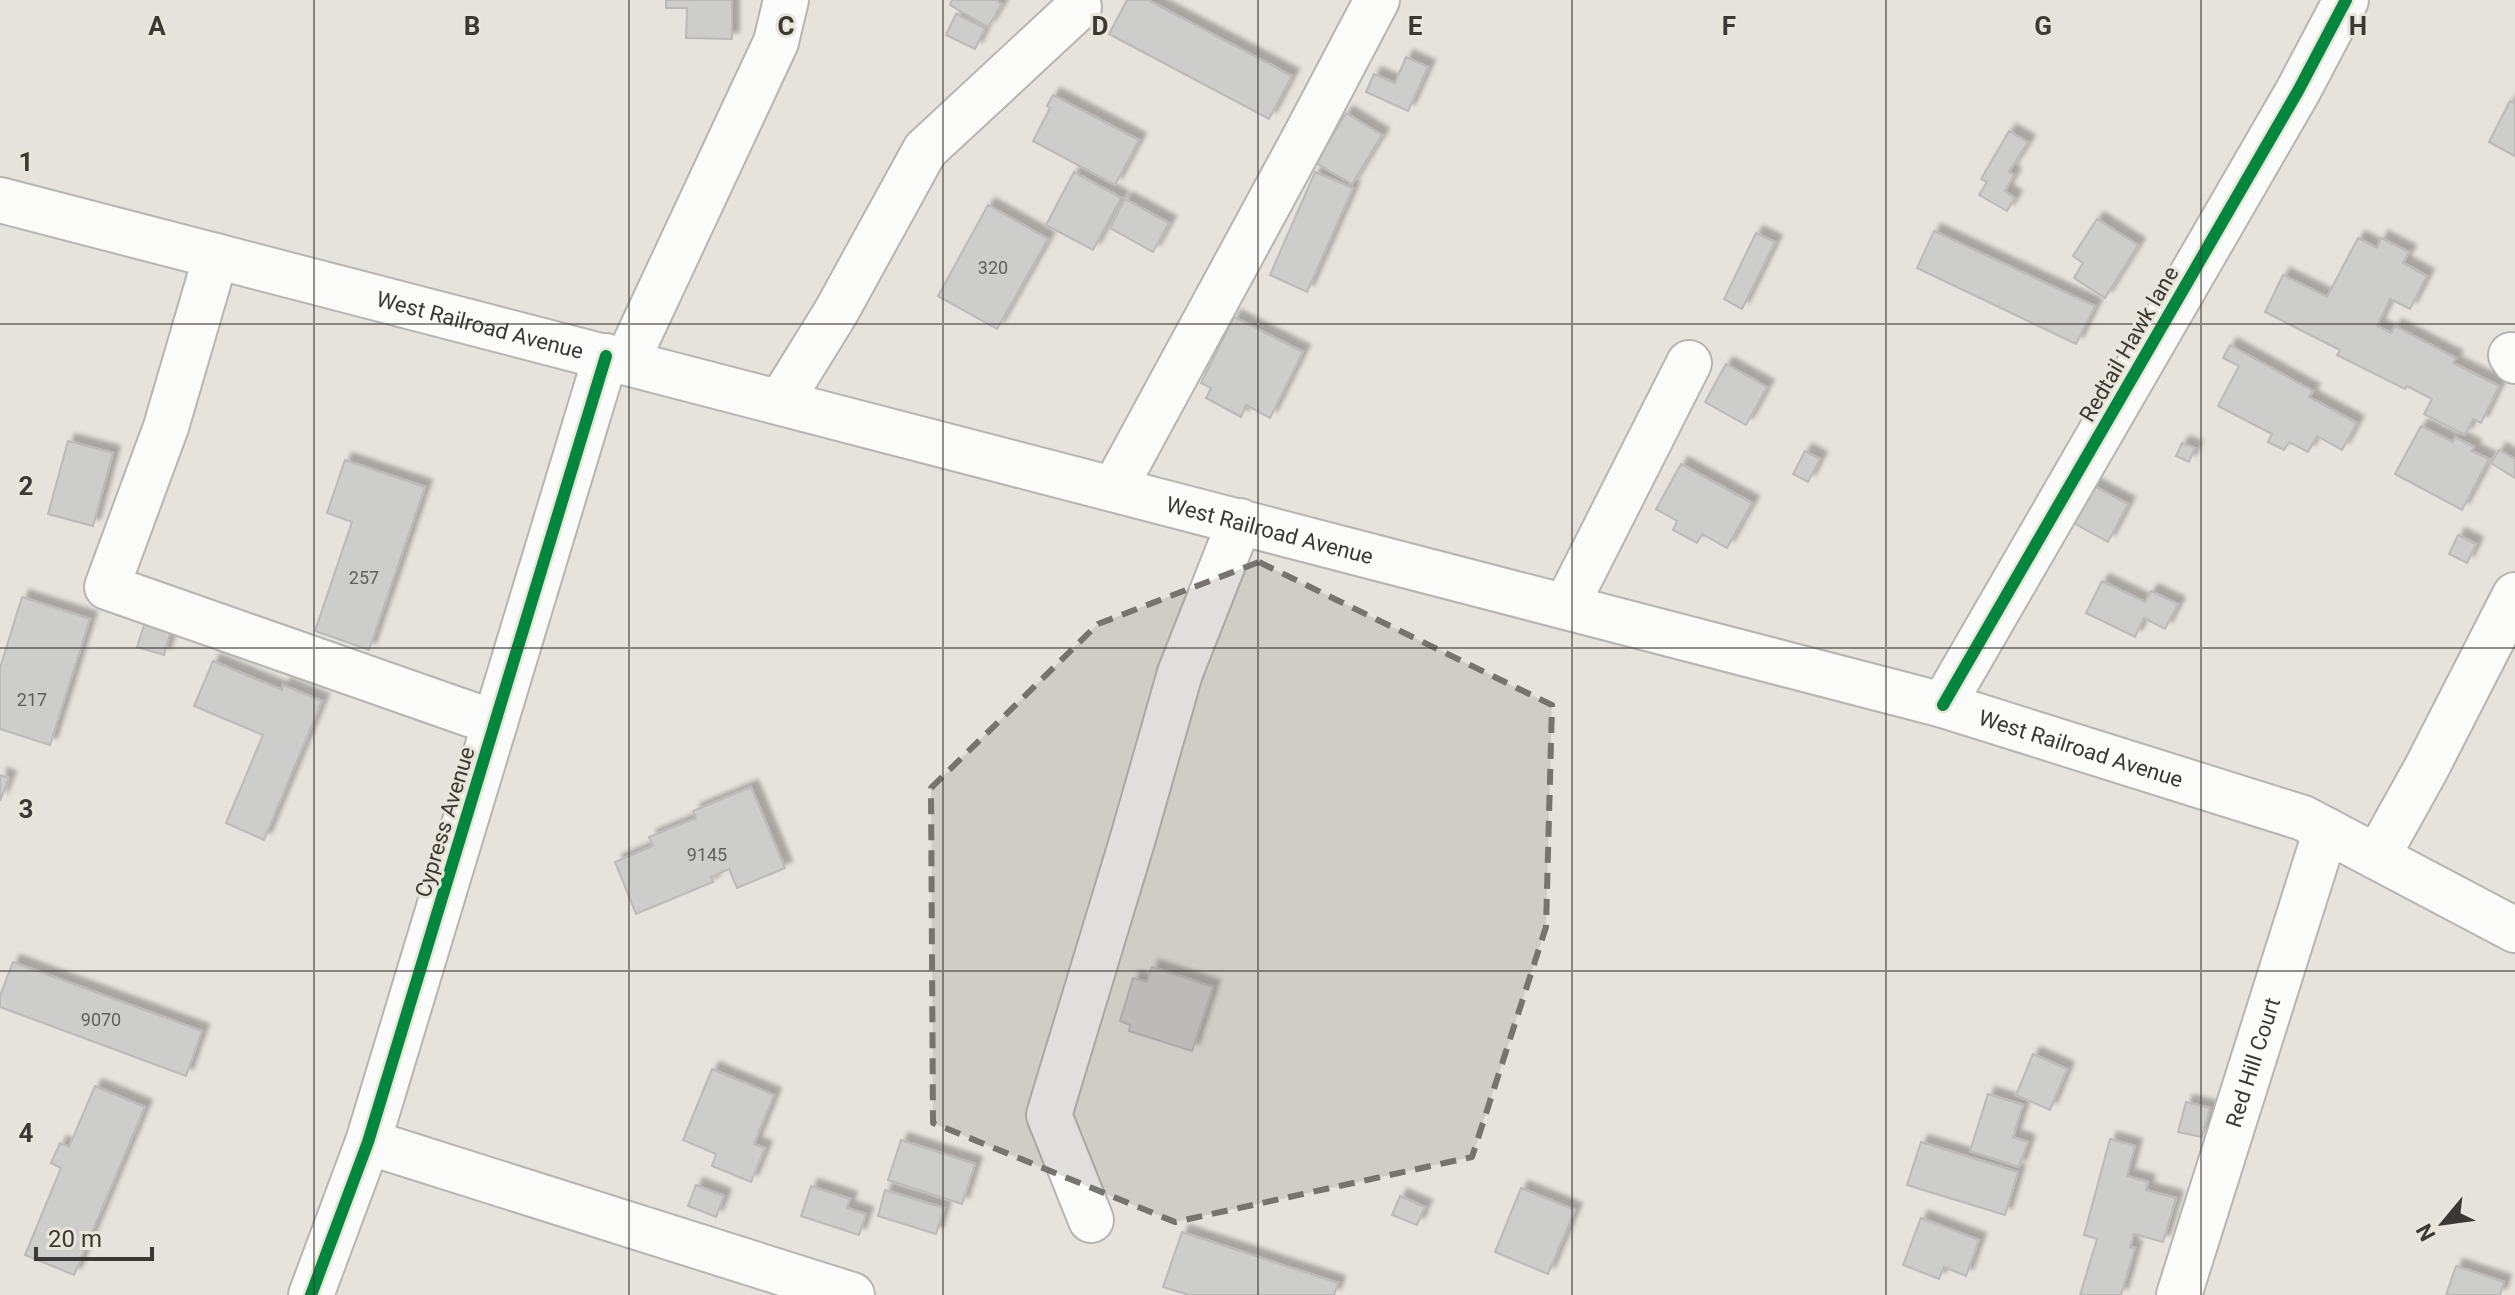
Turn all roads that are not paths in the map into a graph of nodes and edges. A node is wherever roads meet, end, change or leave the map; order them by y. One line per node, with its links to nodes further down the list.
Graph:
1 (786, 0): 7 (main road, Cypress Avenue)
2 (1377, 0): 10 (main road)
3 (2346, 0): 14 (main road, Redtail Hawk lane)
4 (1079, 7): 9 (main road)
5 (0, 200): 6 (main road, West Railroad Avenue)
6 (216, 256): 7 (main road, West Railroad Avenue); 15 (main road)
7 (616, 359): 9 (main road, West Railroad Avenue); 15 (main road, Cypress Avenue)
8 (1689, 363): 13 (main road)
9 (781, 401): 10 (main road, West Railroad Avenue)
10 (1114, 489): 11 (main road, West Railroad Avenue)
11 (1240, 521): 13 (main road, West Railroad Avenue); 20 (main road)
12 (2515, 595): 17 (main road)
13 (1566, 606): 14 (main road, West Railroad Avenue)
14 (1943, 705): 16 (main road, West Railroad Avenue)
15 (495, 723): 19 (main road, Cypress Avenue)
16 (2326, 830): 17 (main road, West Railroad Avenue); 23 (main road, Red Hill Court)
17 (2377, 857): 18 (main road, West Railroad Avenue)
18 (2515, 930)
19 (368, 1142): 21 (main road, Cypress Avenue); 22 (main road)
20 (1091, 1220)
21 (311, 1295)
22 (852, 1295)
23 (2179, 1295)

